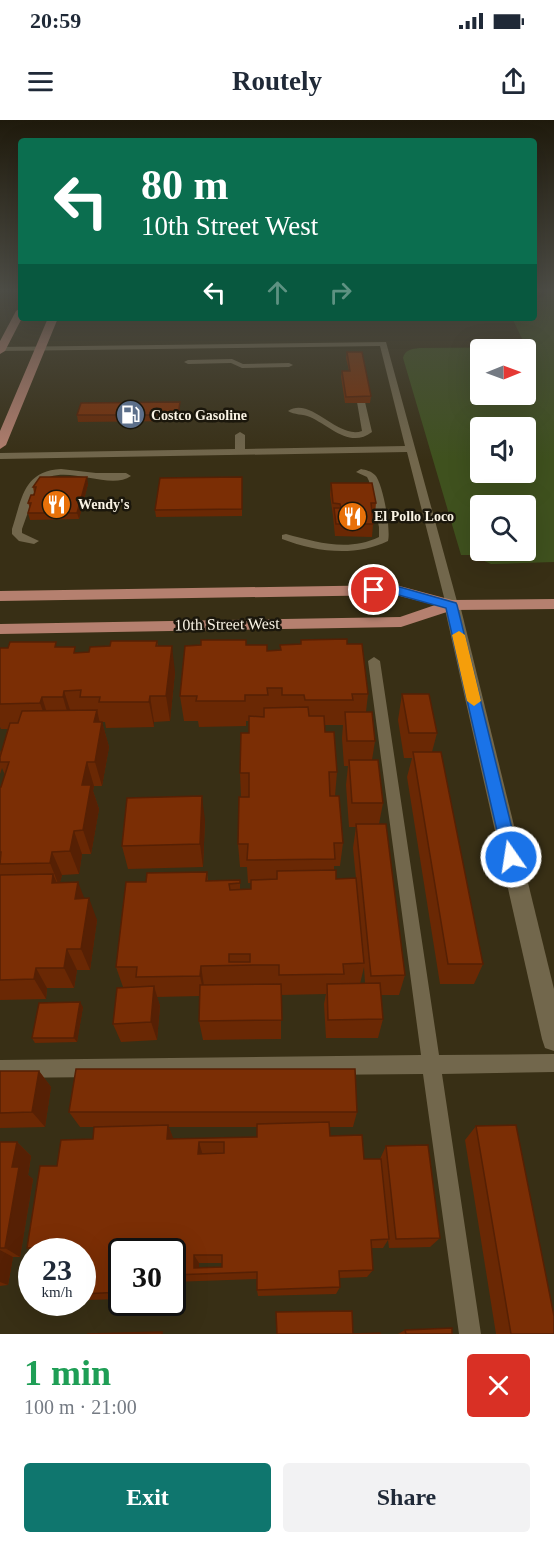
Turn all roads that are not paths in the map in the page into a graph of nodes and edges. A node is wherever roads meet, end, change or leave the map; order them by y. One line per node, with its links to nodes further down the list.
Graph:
1 (362, 347): 3 (lane)
2 (384, 347): 11 (lane)
3 (39, 349): 4 (lane); 10 (main road)
4 (1, 350)
5 (188, 362): 6 (lane)
6 (289, 365)
7 (361, 402): 8 (lane)
8 (292, 411)
9 (240, 435): 12 (lane)
10 (0, 445)
11 (411, 449): 12 (lane); 20 (lane)
12 (240, 451): 13 (lane)
13 (0, 456)
14 (361, 472): 16 (lane)
15 (126, 476): 17 (lane)
16 (286, 537)
17 (34, 541)
18 (0, 596): 20 (main road, 10th Street West)
19 (554, 604): 20 (main road, 10th Street West)
20 (452, 605): 21 (main road, 10th Street West); 23 (street)
21 (0, 629)
22 (374, 661): 25 (lane)
23 (554, 1040)
24 (554, 1063): 25 (lane)
25 (432, 1064): 26 (lane); 27 (lane)
26 (0, 1069)
27 (470, 1334)

